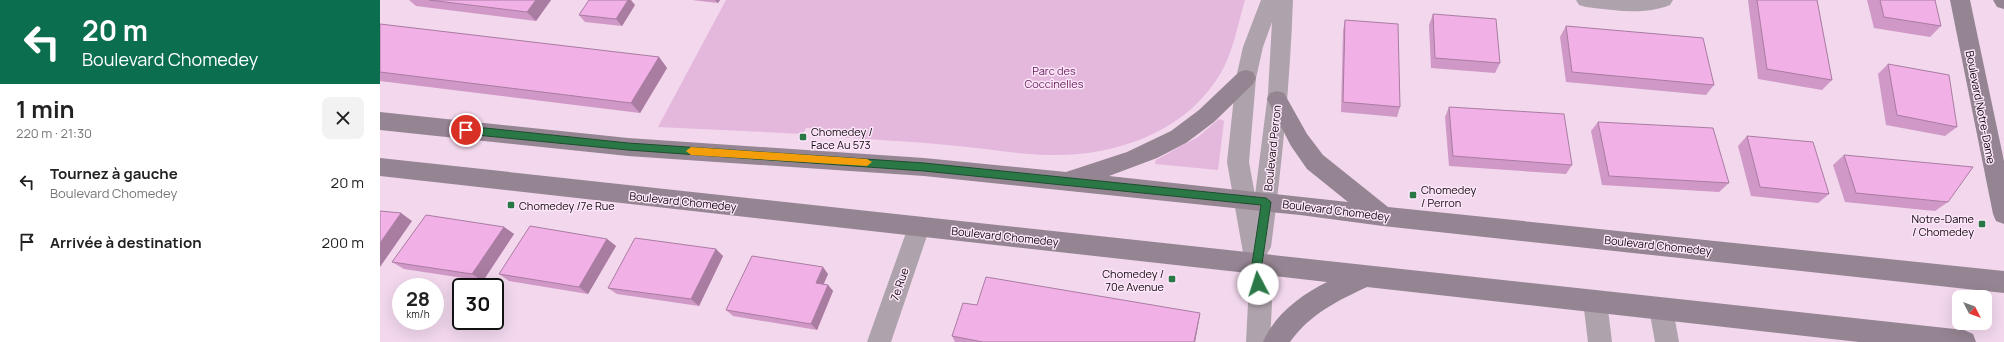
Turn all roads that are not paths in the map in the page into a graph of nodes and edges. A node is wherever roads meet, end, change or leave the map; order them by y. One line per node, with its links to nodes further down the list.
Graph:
1 (1271, 0): 6 (street, Boulevard Perron)
2 (1283, 0): 7 (street, Boulevard Perron)
3 (1586, 0): 4 (street)
4 (1664, 0)
5 (1960, 0): 12 (street, Boulevard Notre-Dame)
6 (1246, 78): 10 (street); 11 (street, Boulevard Perron)
7 (1277, 99): 11 (street, Boulevard Perron); 13 (street)
8 (380, 121): 10 (street, Boulevard Chomedey)
9 (380, 167): 14 (street, Boulevard Chomedey)
10 (1066, 181): 11 (street, Boulevard Chomedey)
11 (1255, 201): 13 (street, Boulevard Chomedey); 15 (street, Boulevard Perron)
12 (2004, 214)
13 (1382, 216): 17 (street, Boulevard Chomedey)
14 (919, 227): 15 (street, Boulevard Chomedey); 20 (street, 7e Rue)
15 (1257, 264): 16 (street, Boulevard Chomedey); 21 (street, Boulevard Perron)
16 (1365, 276): 18 (street, Boulevard Chomedey); 22 (street)
17 (2004, 282)
18 (1595, 301): 19 (street, Boulevard Chomedey); 23 (street)
19 (1661, 309): 24 (street); 25 (street, Boulevard Chomedey)
20 (879, 342)
21 (1258, 342)
22 (1275, 342)
23 (1600, 342)
24 (1667, 342)
25 (1964, 342)

